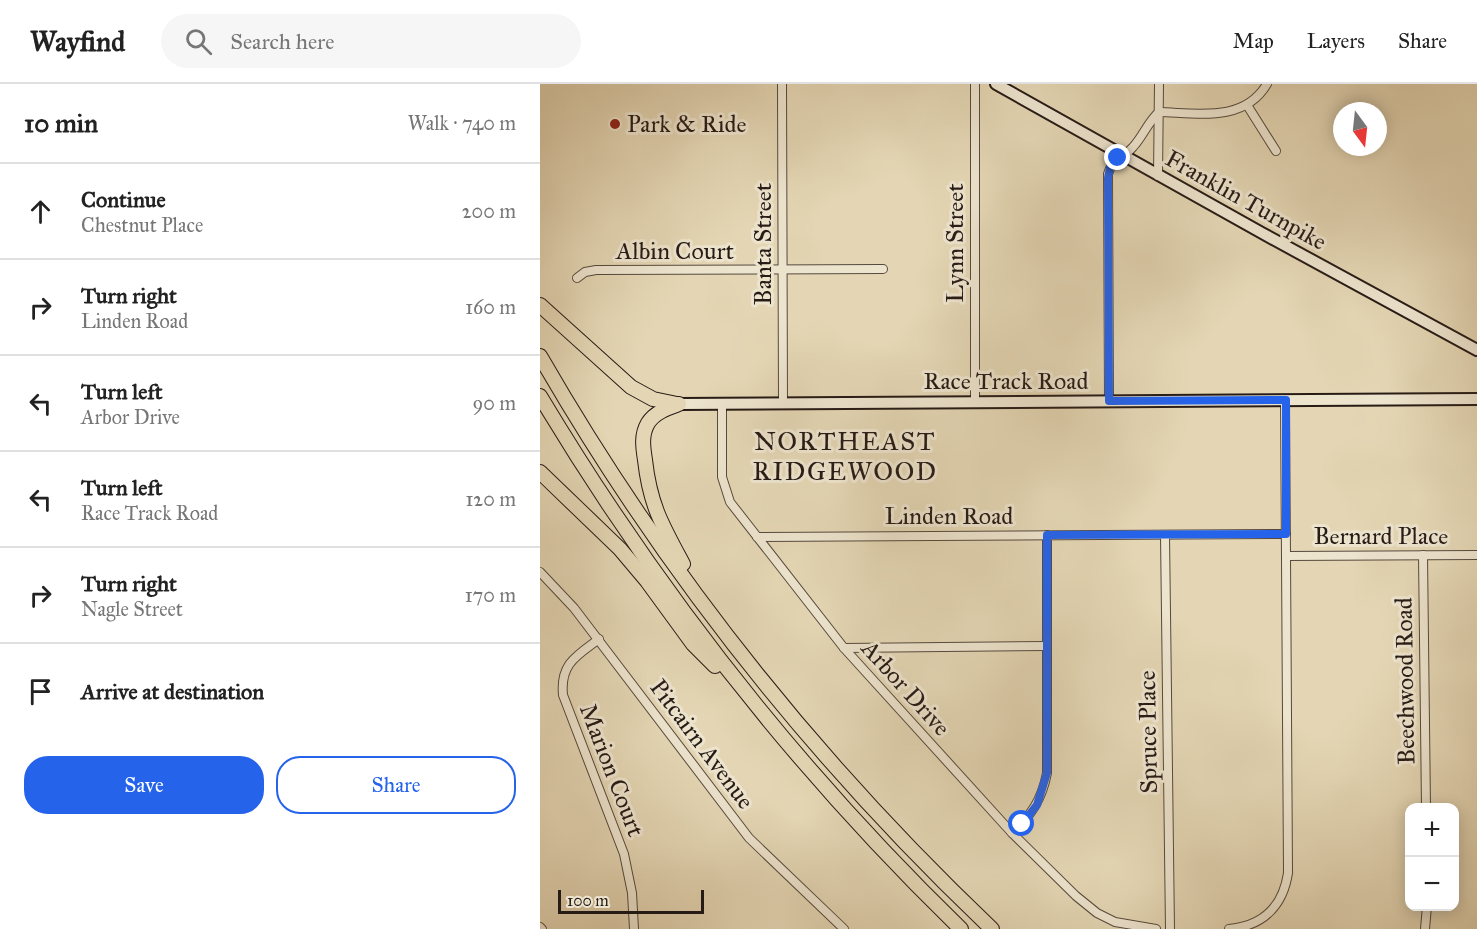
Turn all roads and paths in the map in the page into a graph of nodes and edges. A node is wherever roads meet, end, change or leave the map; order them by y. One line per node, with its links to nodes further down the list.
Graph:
1 (782, 84): 12 (street, Banta Street)
2 (975, 84): 21 (street, Lynn Street)
3 (996, 84): 9 (street, Franklin Turnpike)
4 (1159, 84): 7 (street)
5 (1267, 84): 6 (street)
6 (1247, 105): 7 (street); 8 (street)
7 (1159, 112): 9 (street); 10 (street)
8 (1276, 150)
9 (1122, 156): 10 (street, Franklin Turnpike); 20 (street)
10 (1158, 176): 15 (street, Franklin Turnpike)
11 (883, 269): 12 (street, Albin Court)
12 (782, 270): 13 (street, Albin Court); 22 (street, Banta Street)
13 (577, 278)
14 (540, 305): 23 (highway)
15 (1477, 350)
16 (540, 356): 34 (highway)
17 (540, 396): 38 (highway)
18 (1477, 399): 19 (street, Race Track Road)
19 (1286, 400): 20 (street, Race Track Road); 26 (street)
20 (1109, 401): 21 (street, Race Track Road)
21 (975, 402): 22 (street, Race Track Road)
22 (783, 403): 24 (street, Race Track Road)
23 (679, 404): 24 (street, Race Track Road); 34 (highway)
24 (722, 404): 29 (street, Arbor Drive)
25 (540, 472): 38 (highway)
26 (1286, 534): 28 (street, Linden Road); 32 (street)
27 (1047, 535): 28 (street, Linden Road); 29 (street, Linden Road); 36 (street)
28 (1165, 535): 47 (street, Spruce Place)
29 (757, 537): 37 (street, Arbor Drive)
30 (1423, 555): 31 (street, Bernard Place); 32 (street, Bernard Place); 39 (street, Beechwood Road)
31 (1477, 555)
32 (1286, 556): 48 (street)
33 (540, 572): 35 (street, Pitcairn Avenue)
34 (706, 608): 45 (highway)
35 (598, 639): 42 (street, Marion Court); 43 (street, Pitcairn Avenue)
36 (1047, 646): 37 (street); 40 (street)
37 (844, 648): 40 (street, Arbor Drive)
38 (754, 705): 44 (highway)
39 (1426, 803)
40 (1012, 833): 46 (street, Arbor Drive)
41 (1426, 911): 49 (street)
42 (634, 929)
43 (844, 929)
44 (961, 929)
45 (992, 929)
46 (1156, 929)
47 (1170, 929)
48 (1229, 929)
49 (1425, 929)

